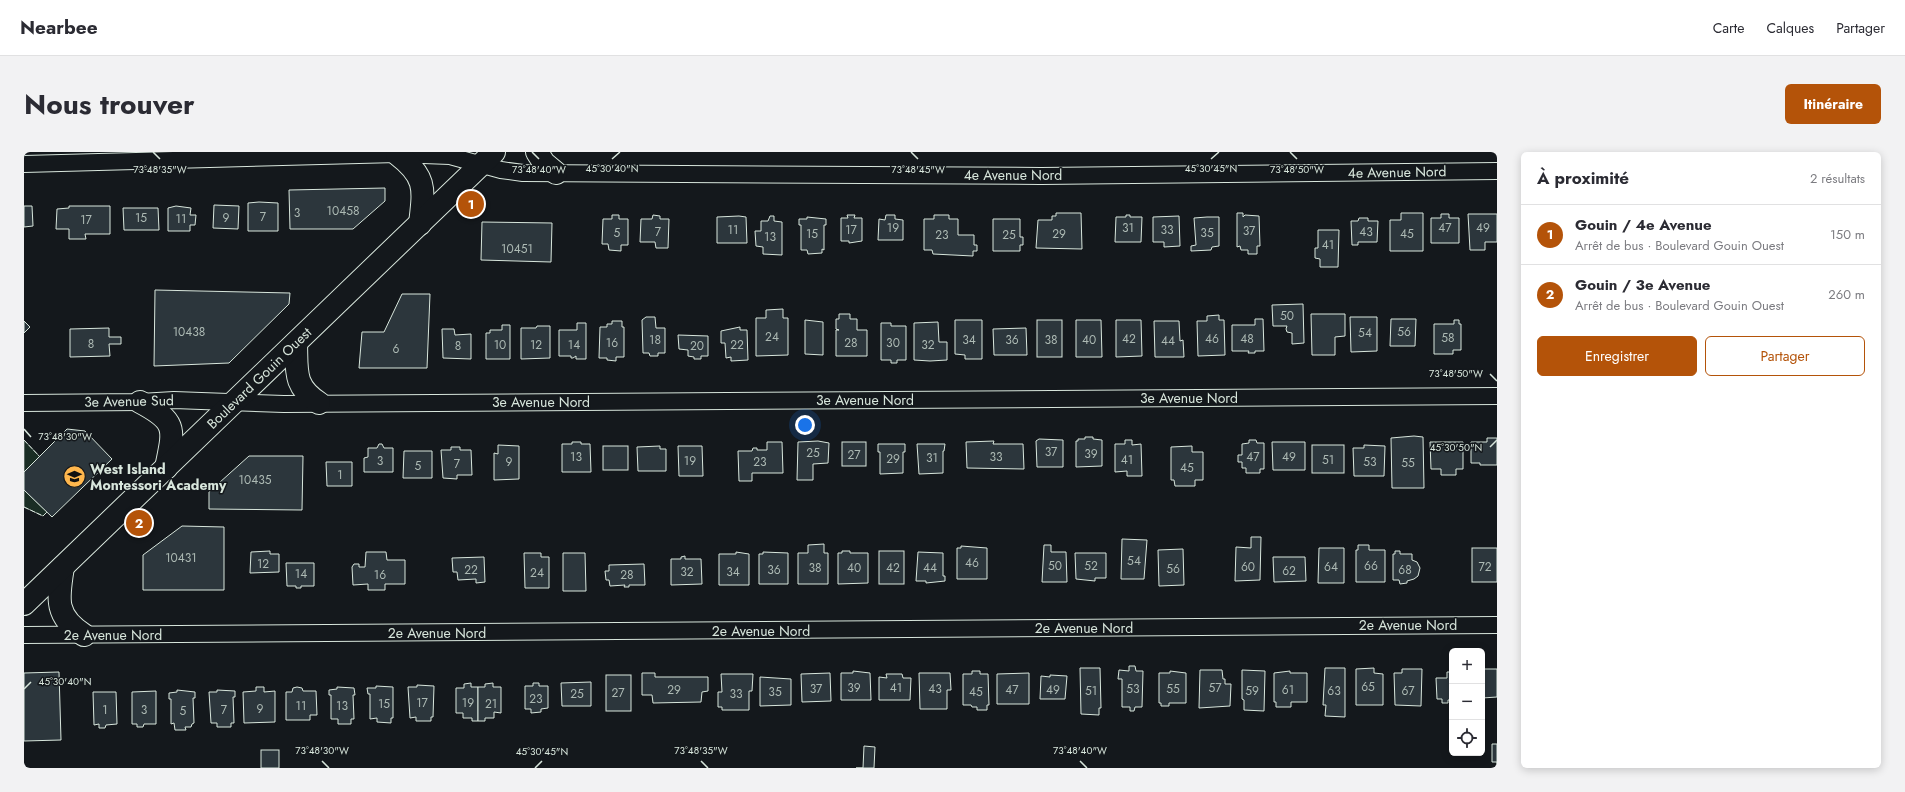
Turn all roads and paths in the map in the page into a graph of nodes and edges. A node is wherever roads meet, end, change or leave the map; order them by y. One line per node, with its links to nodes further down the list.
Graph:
1 (538, 152): 6 (main road)
2 (397, 154): 3 (street, 4e Avenue Nord); 4 (street, 4e Avenue Nord); 7 (main road)
3 (488, 158): 6 (street, 4e Avenue Nord); 7 (main road, Boulevard Gouin Ouest)
4 (24, 164)
5 (1497, 171): 6 (street, 4e Avenue Nord)
6 (556, 173)
7 (420, 224): 8 (main road, Boulevard Gouin Ouest)
8 (296, 343): 11 (main road, Boulevard Gouin Ouest); 13 (main road)
9 (1497, 396): 13 (street, 3e Avenue Nord)
10 (140, 402): 11 (street, 3e Avenue Sud); 12 (street, 3e Avenue Sud); 14 (main road)
11 (234, 402): 13 (street, 3e Avenue Nord); 14 (main road, Boulevard Gouin Ouest)
12 (24, 403)
13 (319, 403)
14 (166, 468): 15 (main road, Boulevard Gouin Ouest)
15 (63, 567): 16 (main road, Boulevard Gouin Ouest); 19 (main road)
16 (24, 604)
17 (1497, 625): 19 (street, 2e Avenue Nord)
18 (24, 635): 19 (street, 2e Avenue Nord)
19 (84, 635)

